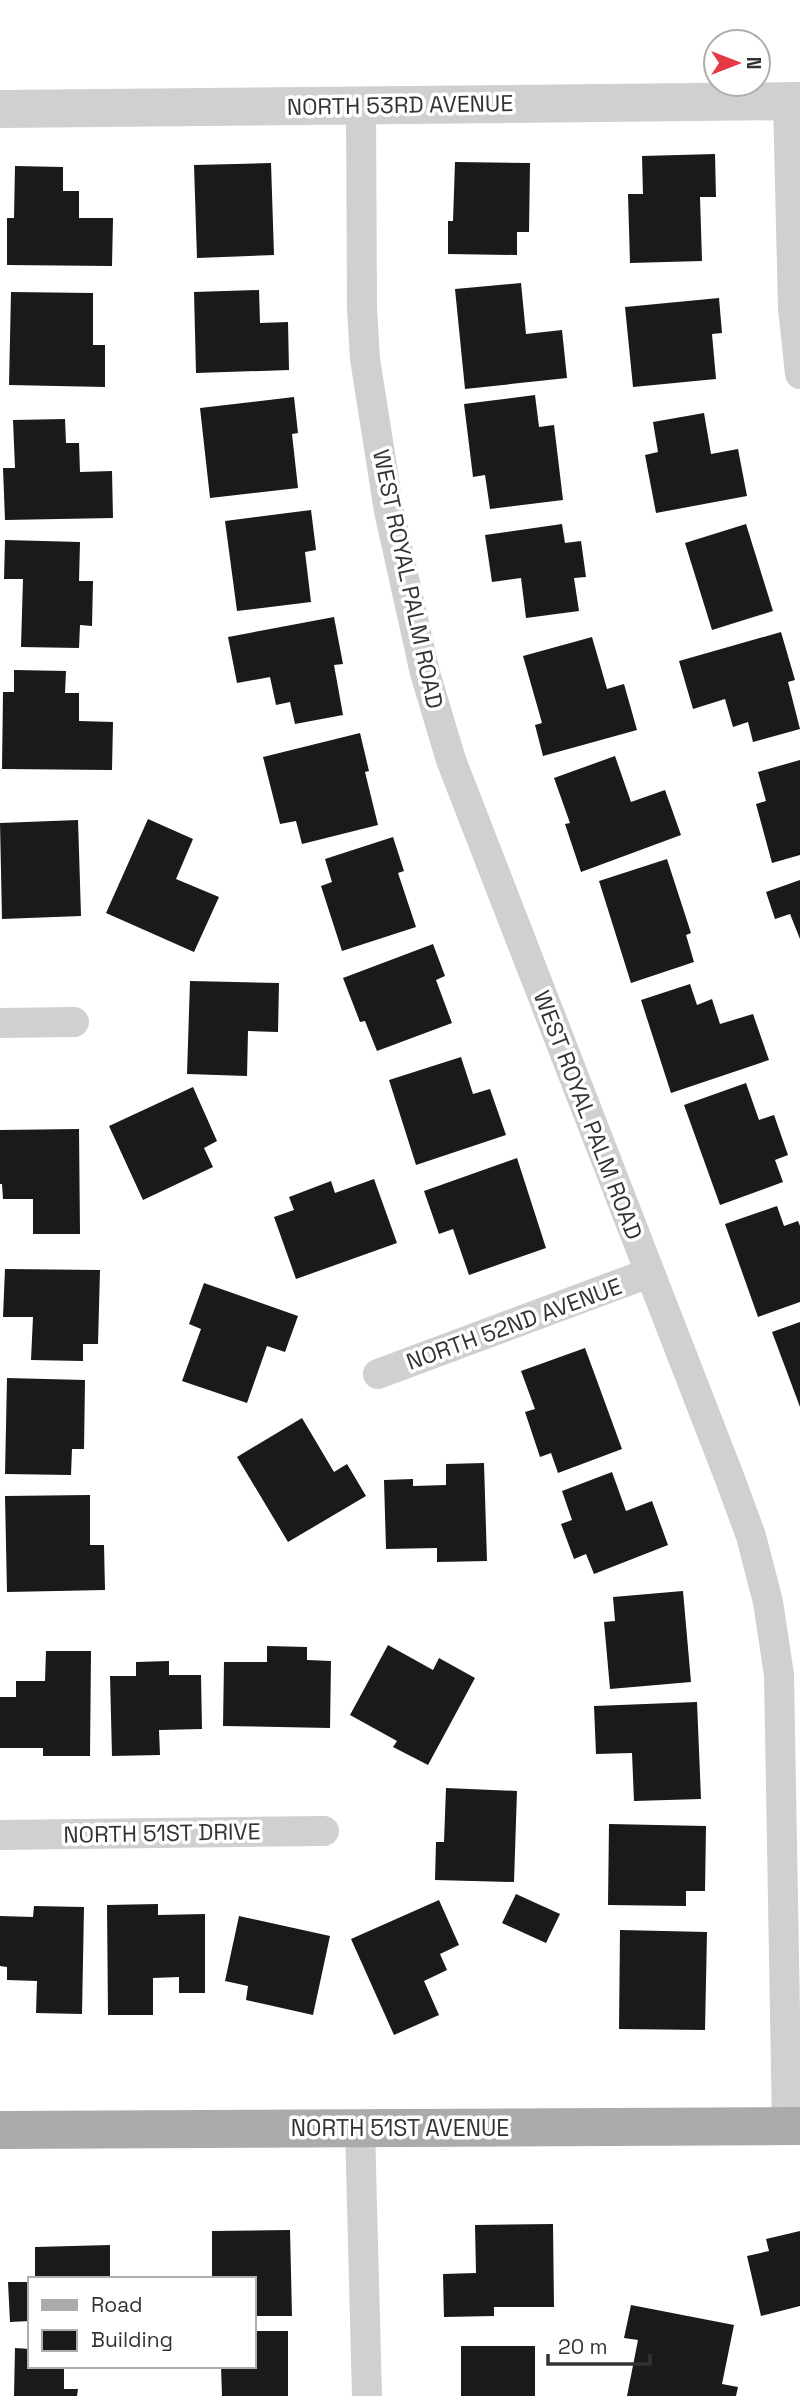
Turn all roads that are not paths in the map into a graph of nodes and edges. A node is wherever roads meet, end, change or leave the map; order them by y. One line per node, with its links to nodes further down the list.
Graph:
1 (794, 101): 2 (street, NORTH 53RD AVENUE); 4 (street)
2 (361, 106): 3 (street, NORTH 53RD AVENUE); 7 (street, WEST ROYAL PALM ROAD)
3 (0, 109)
4 (800, 374)
5 (74, 1022): 6 (street)
6 (0, 1023)
7 (649, 1273): 8 (street, NORTH 52ND AVENUE); 11 (street, WEST ROYAL PALM ROAD)
8 (378, 1374)
9 (324, 1831): 10 (street, NORTH 51ST DRIVE)
10 (0, 1835)
11 (792, 1843): 12 (street, WEST ROYAL PALM ROAD)
12 (794, 2126): 13 (main road, NORTH 51ST AVENUE)
13 (360, 2128): 14 (main road, NORTH 51ST AVENUE); 15 (street)
14 (0, 2130)
15 (367, 2396)

